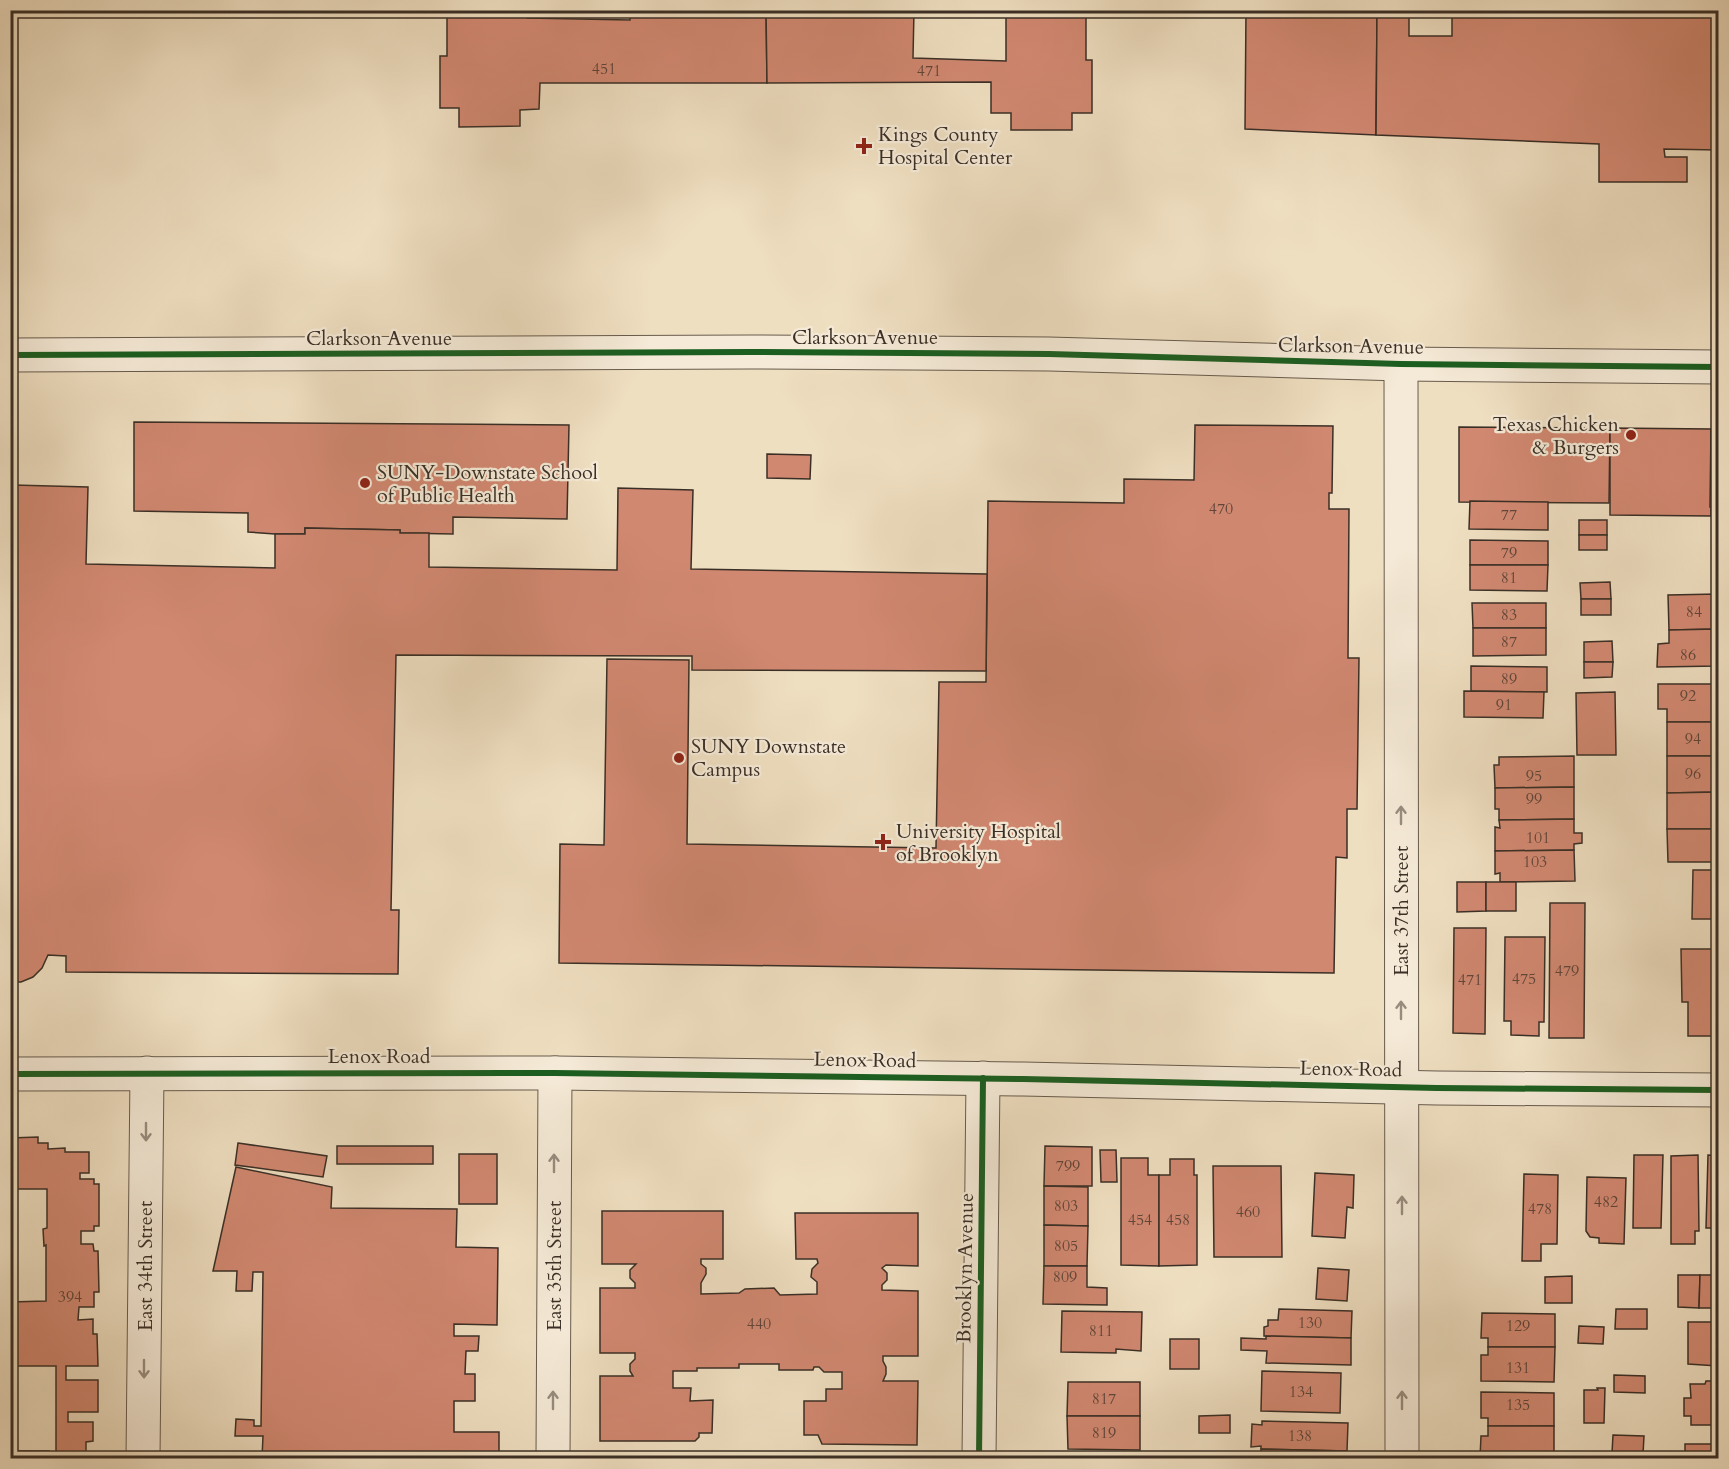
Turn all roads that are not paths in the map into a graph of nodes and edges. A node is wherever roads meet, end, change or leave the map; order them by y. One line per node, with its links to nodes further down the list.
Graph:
1 (10, 355): 2 (street, Clarkson Avenue)
2 (1401, 364): 3 (street, Clarkson Avenue); 8 (street, East 37th Street, one-way to 2)
3 (1719, 367)
4 (147, 1073): 5 (street, Lenox Road); 6 (street, Lenox Road); 10 (street, East 34th Street, one-way to 10)
5 (555, 1073): 7 (street, Lenox Road); 11 (street, East 35th Street, one-way to 5)
6 (10, 1074)
7 (983, 1078): 8 (street, Lenox Road); 12 (street, Brooklyn Avenue)
8 (1401, 1087): 9 (street, Lenox Road); 13 (street, East 37th Street, one-way to 8)
9 (1719, 1090)
10 (143, 1458)
11 (553, 1458)
12 (980, 1458)
13 (1402, 1458)

